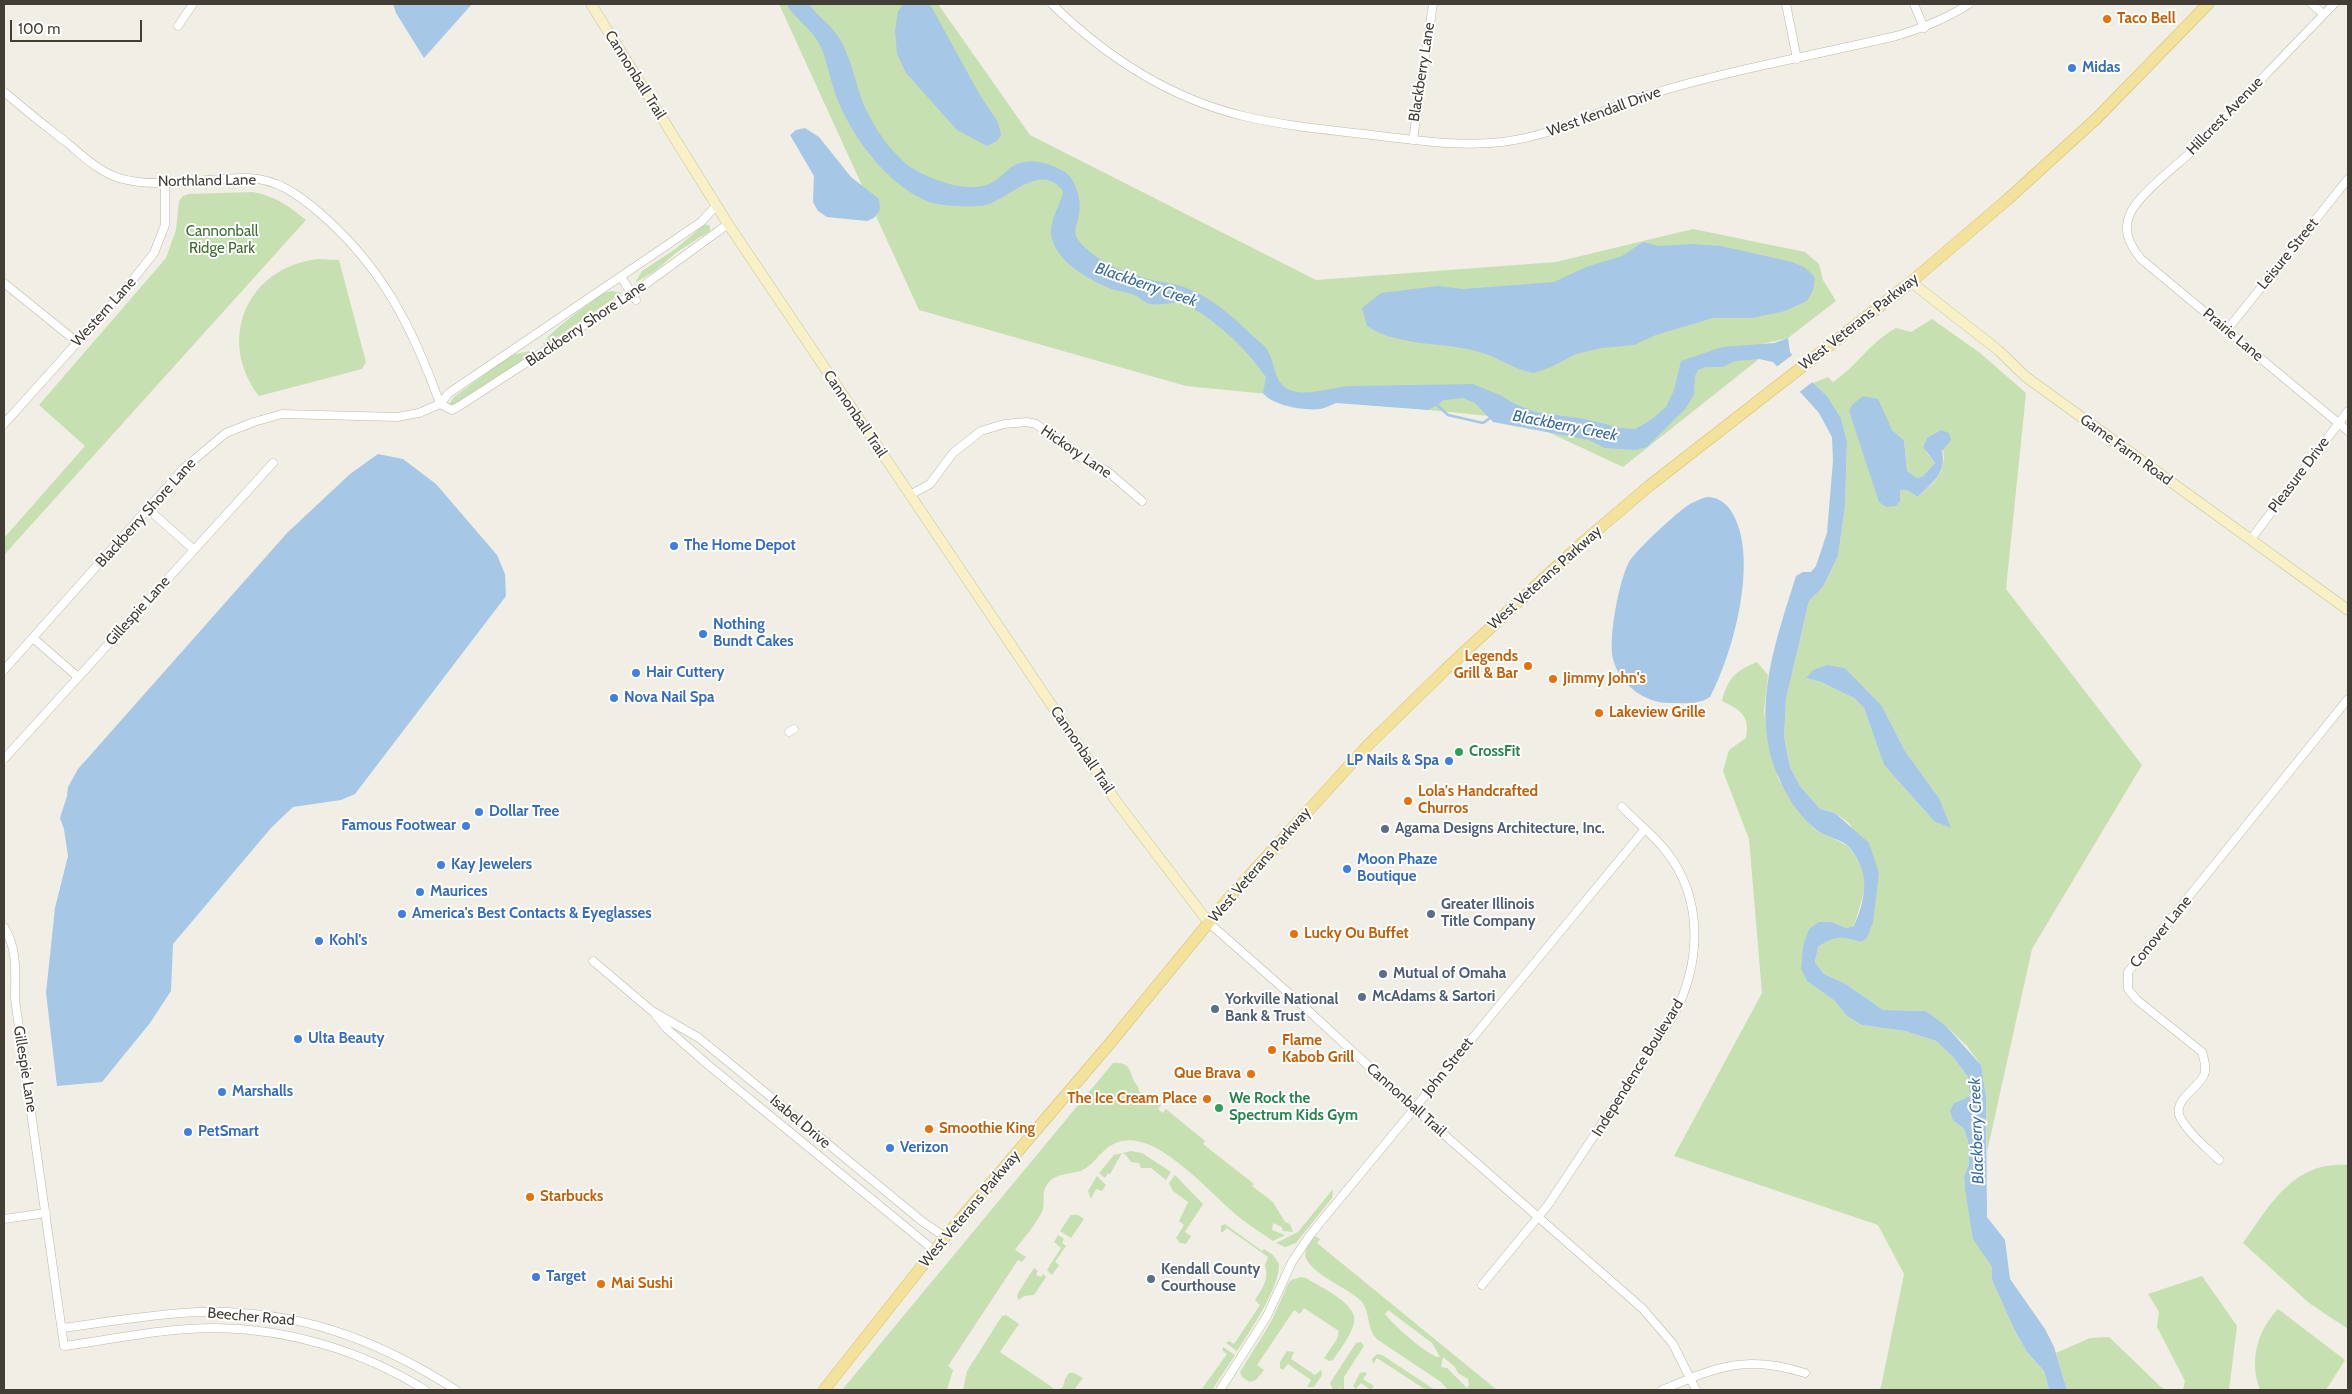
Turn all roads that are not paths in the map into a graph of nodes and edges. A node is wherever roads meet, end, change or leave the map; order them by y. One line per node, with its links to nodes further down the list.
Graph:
1 (193, 4): 12 (street)
2 (591, 4): 19 (main road, Cannonball Trail)
3 (1052, 4): 16 (street, West Kendall Drive)
4 (1433, 4): 16 (street, Blackberry Lane)
5 (1786, 4): 14 (street)
6 (1914, 4): 13 (street)
7 (1969, 4): 13 (street, West Kendall Drive)
8 (2208, 4): 23 (main road, West Veterans Parkway)
9 (2312, 4): 11 (street)
10 (2334, 4): 11 (street, Hillcrest Avenue)
11 (2324, 14): 21 (street, Hillcrest Avenue)
12 (178, 26)
13 (1924, 28): 14 (street, West Kendall Drive)
14 (1797, 59): 16 (street, West Kendall Drive)
15 (4, 92): 18 (street, Northland Lane)
16 (1413, 140)
17 (2348, 179): 26 (street, Leisure Street)
18 (166, 182): 27 (street, Western Lane); 28 (street, Northland Lane)
19 (716, 206): 20 (main road, Cannonball Trail); 22 (street, Blackberry Shore Lane)
20 (728, 224): 25 (street, Blackberry Shore Lane); 34 (main road, Cannonball Trail)
21 (2126, 233): 26 (street, Prairie Lane)
22 (620, 277): 25 (street); 28 (street, Blackberry Shore Lane)
23 (1910, 282): 37 (main road, Game Farm Road); 47 (main road, West Veterans Parkway)
24 (4, 283): 27 (street)
25 (634, 297): 28 (street, Blackberry Shore Lane)
26 (2227, 330): 30 (street, Prairie Lane)
27 (77, 342): 31 (street, Western Lane)
28 (440, 404): 36 (street, Blackberry Shore Lane)
29 (2348, 411): 30 (street, Pleasure Drive)
30 (2339, 423): 32 (street, Prairie Lane); 37 (street, Pleasure Drive)
31 (4, 424)
32 (2348, 430)
33 (273, 463): 38 (street, Gillespie Lane)
34 (910, 495): 35 (street, Hickory Lane); 47 (main road, Cannonball Trail)
35 (1142, 501)
36 (148, 509): 38 (street); 40 (street, Blackberry Shore Lane)
37 (2251, 539): 39 (main road, Game Farm Road)
38 (193, 550): 42 (street, Gillespie Lane)
39 (2348, 610)
40 (33, 638): 41 (street, Blackberry Shore Lane); 42 (street)
41 (4, 670)
42 (78, 677): 44 (street, Gillespie Lane)
43 (2348, 699): 52 (street, Conover Lane)
44 (4, 759)
45 (1622, 807): 46 (street, Independence Boulevard)
46 (1644, 830): 51 (street, John Street); 54 (street, Independence Boulevard)
47 (1209, 923): 51 (street, Cannonball Trail); 56 (main road, West Veterans Parkway)
48 (4, 927): 53 (street, Gillespie Lane)
49 (593, 961): 50 (street, Isabel Drive)
50 (652, 1011): 56 (street, Isabel Drive); 57 (street, Isabel Drive)
51 (1414, 1108): 54 (street, Cannonball Trail); 66 (street, John Street)
52 (2219, 1160)
53 (46, 1213): 55 (street); 59 (street, Gillespie Lane)
54 (1539, 1218): 58 (street, Independence Boulevard); 62 (street, Cannonball Trail)
55 (4, 1219)
56 (945, 1237): 57 (main road, West Veterans Parkway)
57 (935, 1251): 65 (main road, West Veterans Parkway)
58 (1482, 1285)
59 (62, 1328): 60 (street, Gillespie Lane); 64 (street, Beecher Road)
60 (64, 1346): 63 (street, Beecher Road)
61 (1804, 1373): 62 (street)
62 (1691, 1378): 67 (street); 68 (street, Cannonball Trail)
63 (425, 1390)
64 (456, 1390)
65 (824, 1390)
66 (1220, 1390)
67 (1662, 1390)
68 (1696, 1390)

